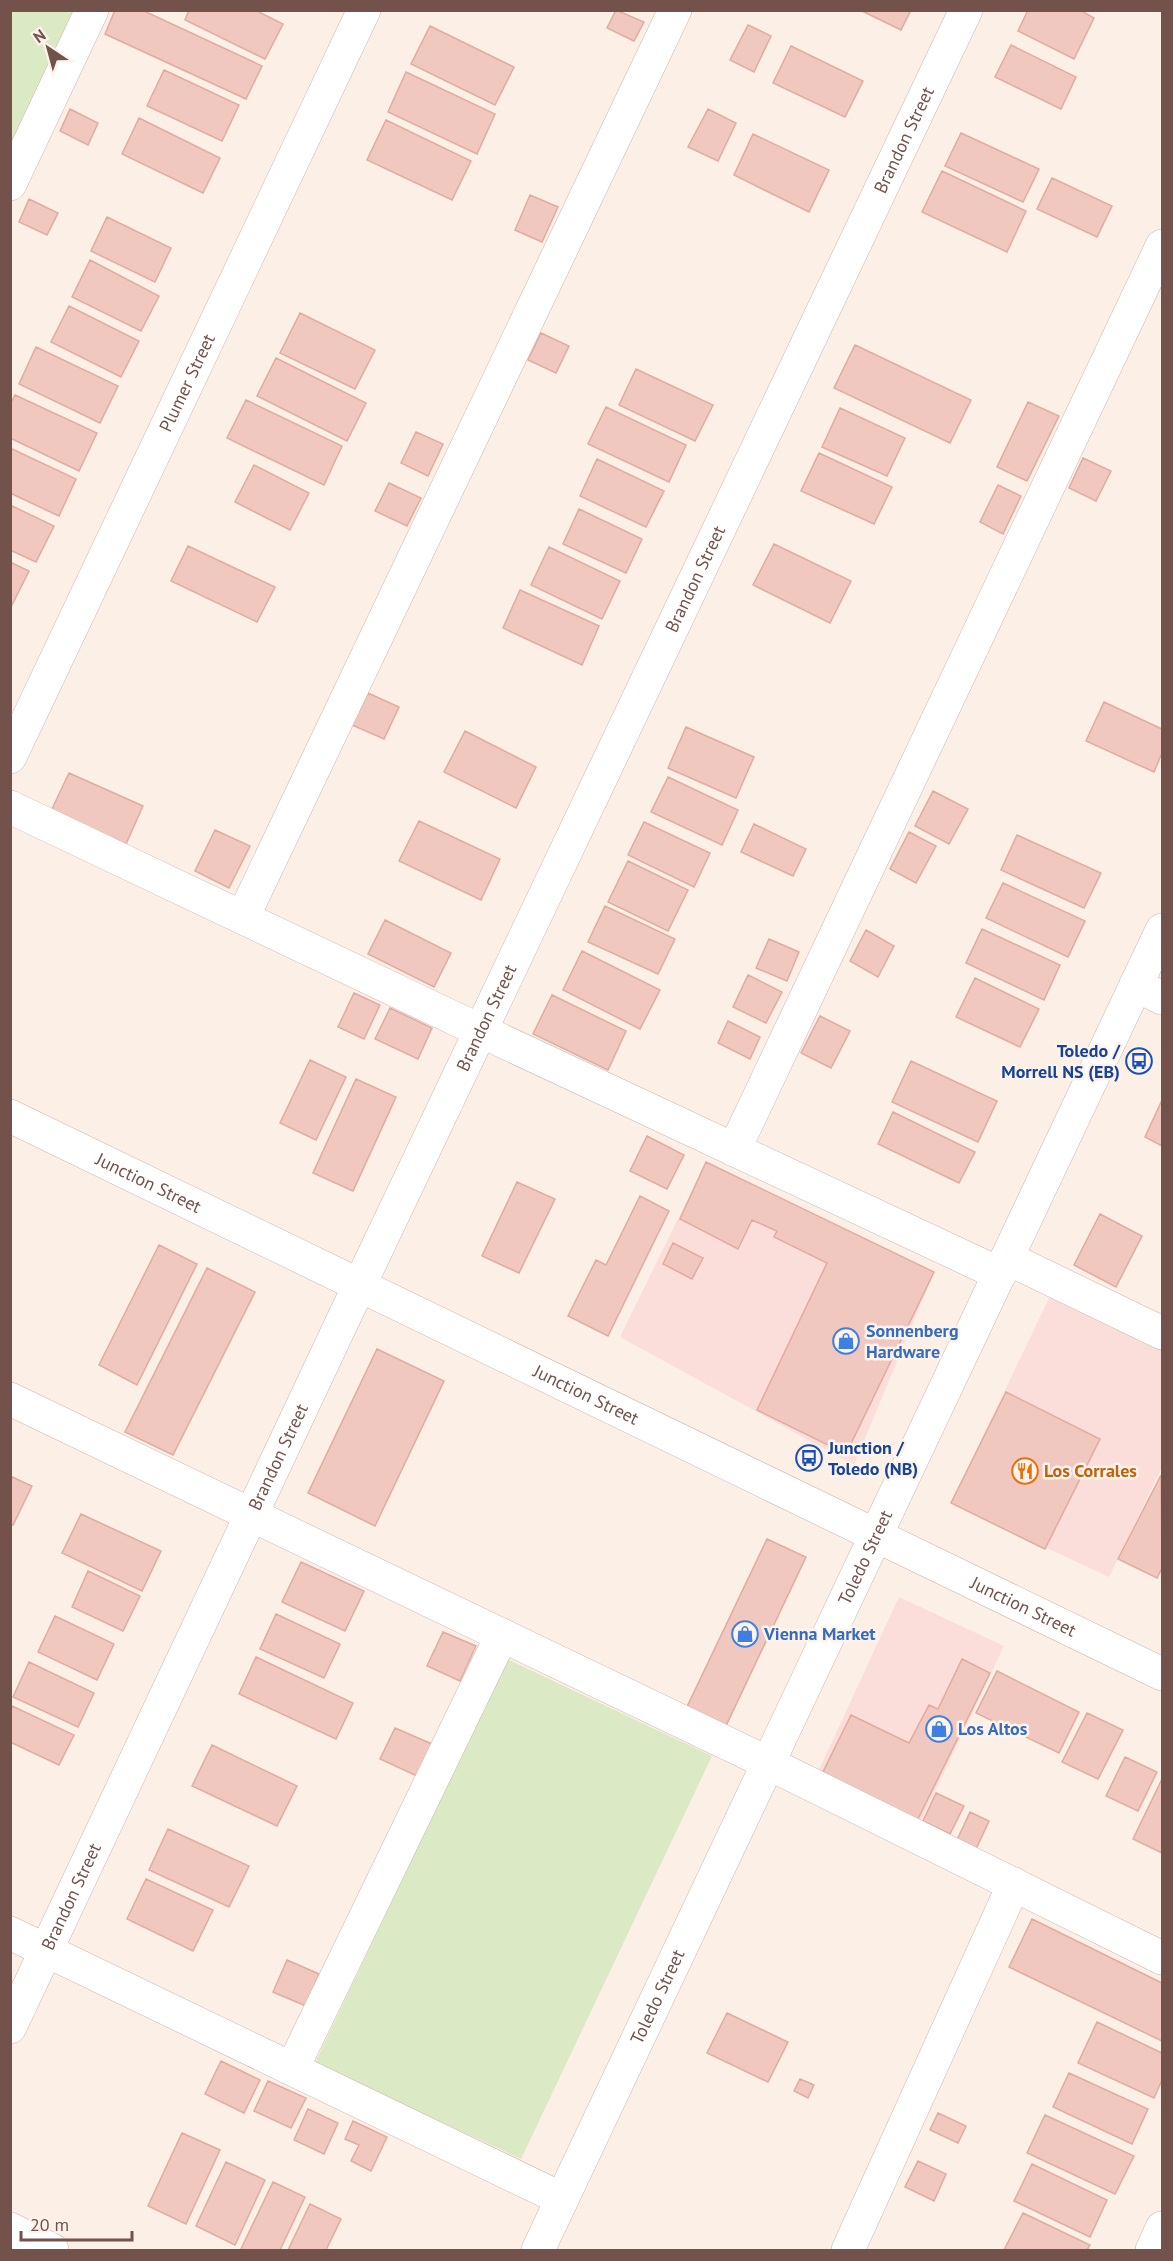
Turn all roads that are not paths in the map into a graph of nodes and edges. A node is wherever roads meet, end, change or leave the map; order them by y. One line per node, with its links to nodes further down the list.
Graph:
1 (92, 10): 5 (street)
2 (364, 10): 7 (street, Plumer Street)
3 (675, 10): 9 (street)
4 (966, 10): 12 (street, Brandon Street)
5 (10, 184)
6 (1162, 246): 14 (street)
7 (10, 757)
8 (10, 807): 9 (street)
9 (243, 917): 12 (street)
10 (1162, 930): 11 (street, Toledo Street)
11 (1149, 991): 15 (street, Toledo Street)
12 (481, 1031): 14 (street); 16 (street, Brandon Street)
13 (10, 1116): 16 (street, Junction Street)
14 (734, 1150): 15 (street)
15 (1003, 1266): 17 (street); 20 (street, Toledo Street)
16 (359, 1286): 19 (street, Brandon Street); 20 (street, Junction Street)
17 (1162, 1333)
18 (12, 1403): 19 (street)
19 (251, 1515): 21 (street); 26 (street, Brandon Street)
20 (876, 1535): 22 (street, Junction Street); 23 (street, Toledo Street)
21 (502, 1635): 23 (street); 29 (street)
22 (1162, 1674)
23 (768, 1763): 24 (street); 30 (street, Toledo Street)
24 (1014, 1884): 27 (street); 35 (street)
25 (10, 1933): 26 (street)
26 (46, 1950): 28 (street, Brandon Street); 29 (street)
27 (1162, 1958)
28 (10, 2027)
29 (292, 2069): 30 (street)
30 (562, 2199): 34 (street, Toledo Street)
31 (1162, 2228): 36 (street)
32 (10, 2229): 33 (street)
33 (52, 2250)
34 (538, 2250)
35 (848, 2250)
36 (1152, 2250)

